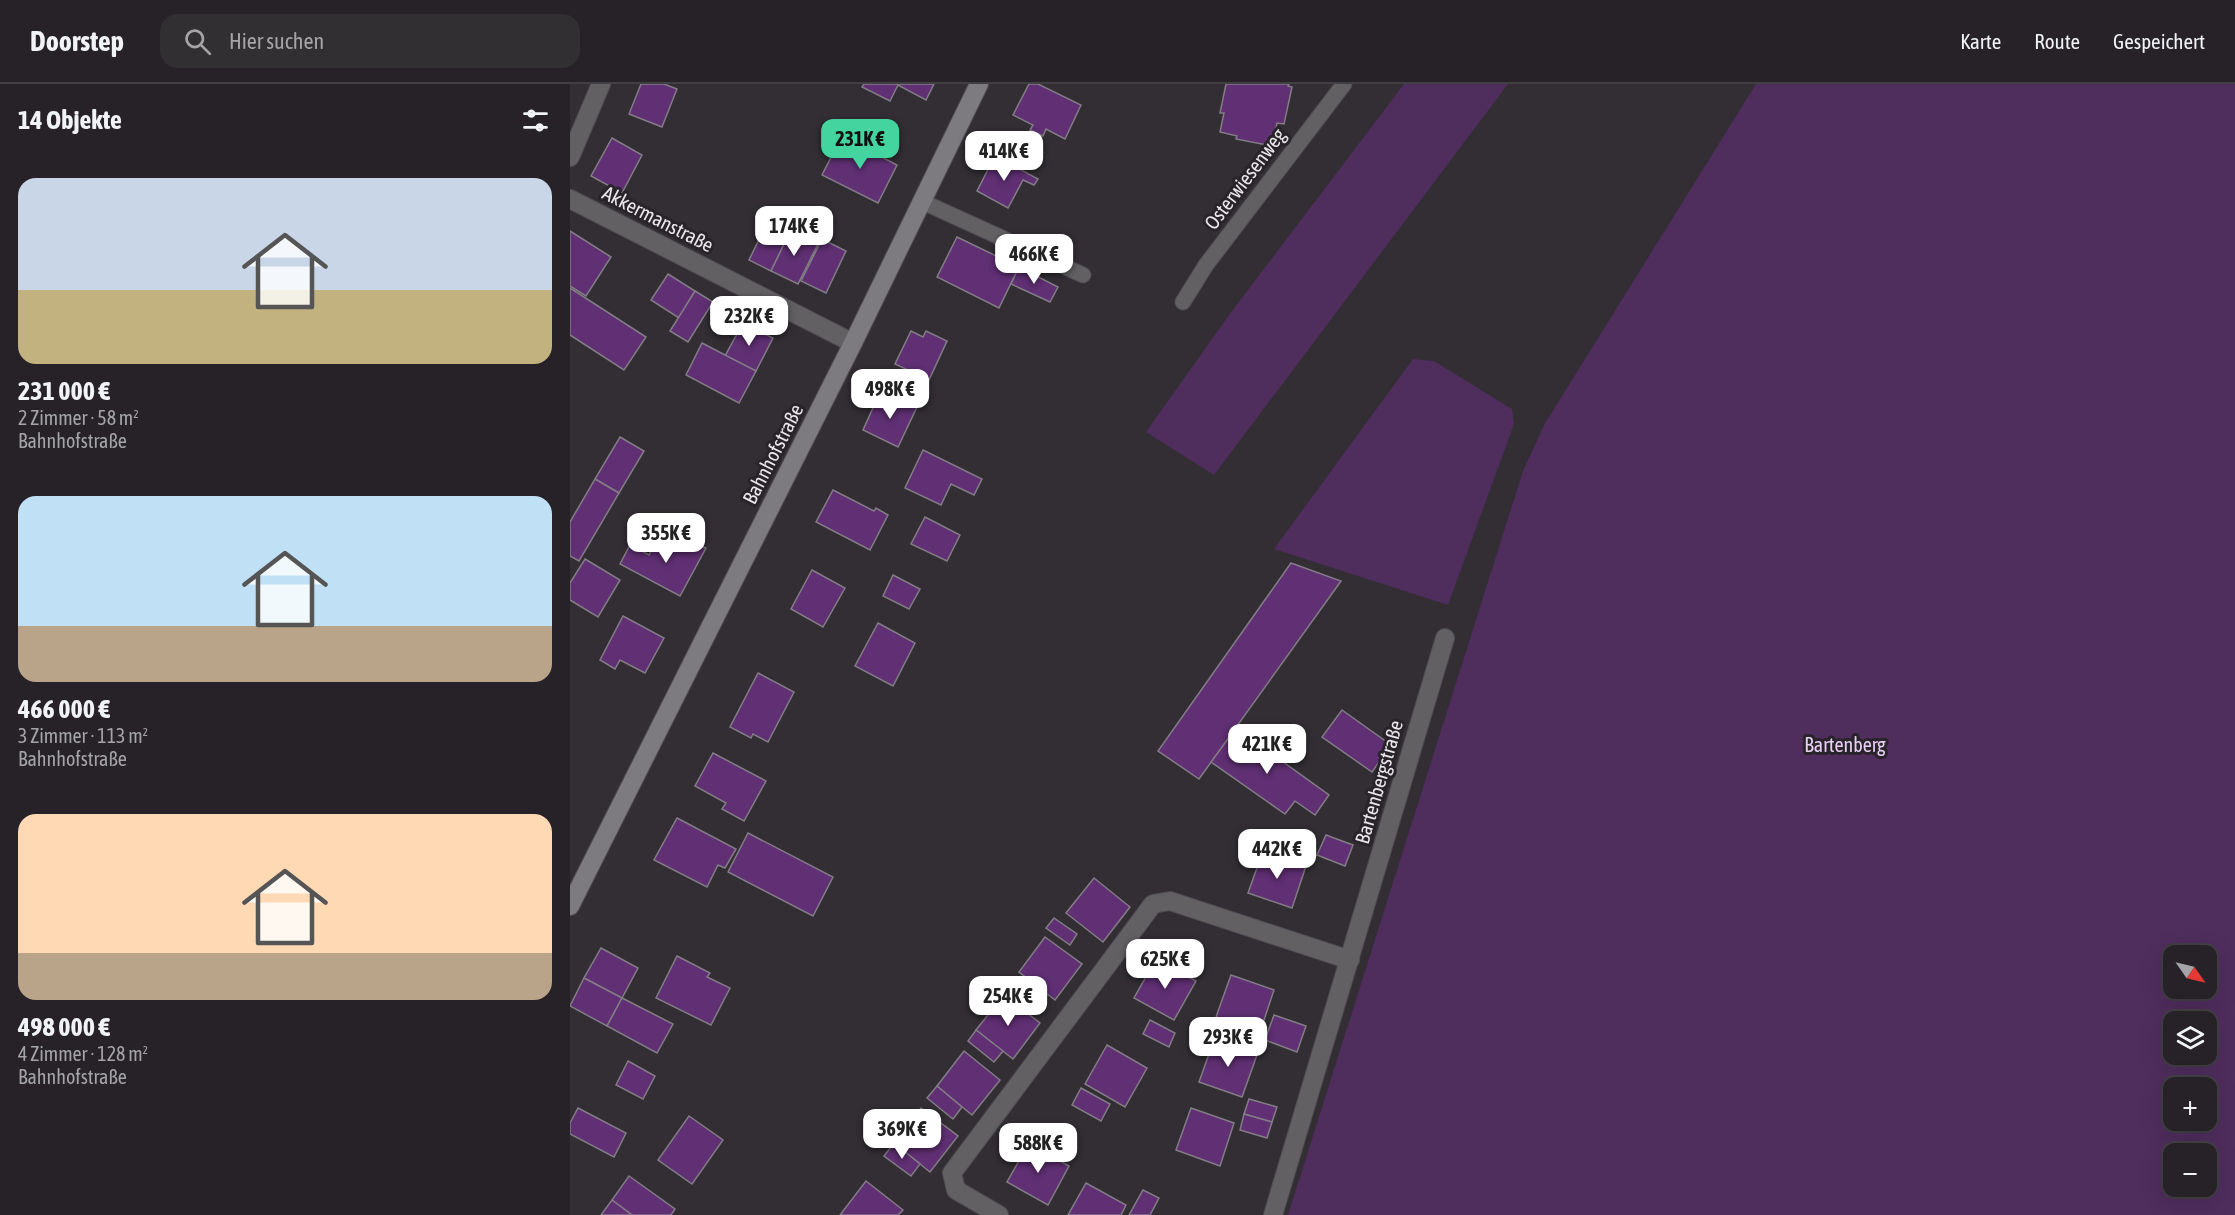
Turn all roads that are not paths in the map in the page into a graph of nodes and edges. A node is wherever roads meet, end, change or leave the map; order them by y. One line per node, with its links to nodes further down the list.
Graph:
1 (601, 84): 4 (street)
2 (979, 84): 6 (main road, Bahnhofstraße)
3 (1344, 84): 8 (lane, Osterwiesenweg)
4 (570, 157)
5 (570, 200): 9 (street, Akkermanstraße)
6 (923, 202): 7 (lane); 9 (main road, Bahnhofstraße)
7 (1083, 275)
8 (1183, 302)
9 (853, 343): 11 (main road, Bahnhofstraße)
10 (1445, 638): 12 (street, Bartenbergstraße)
11 (570, 906)
12 (1350, 960): 13 (street); 14 (street, Bartenbergstraße)
13 (999, 1215)
14 (1273, 1215)

